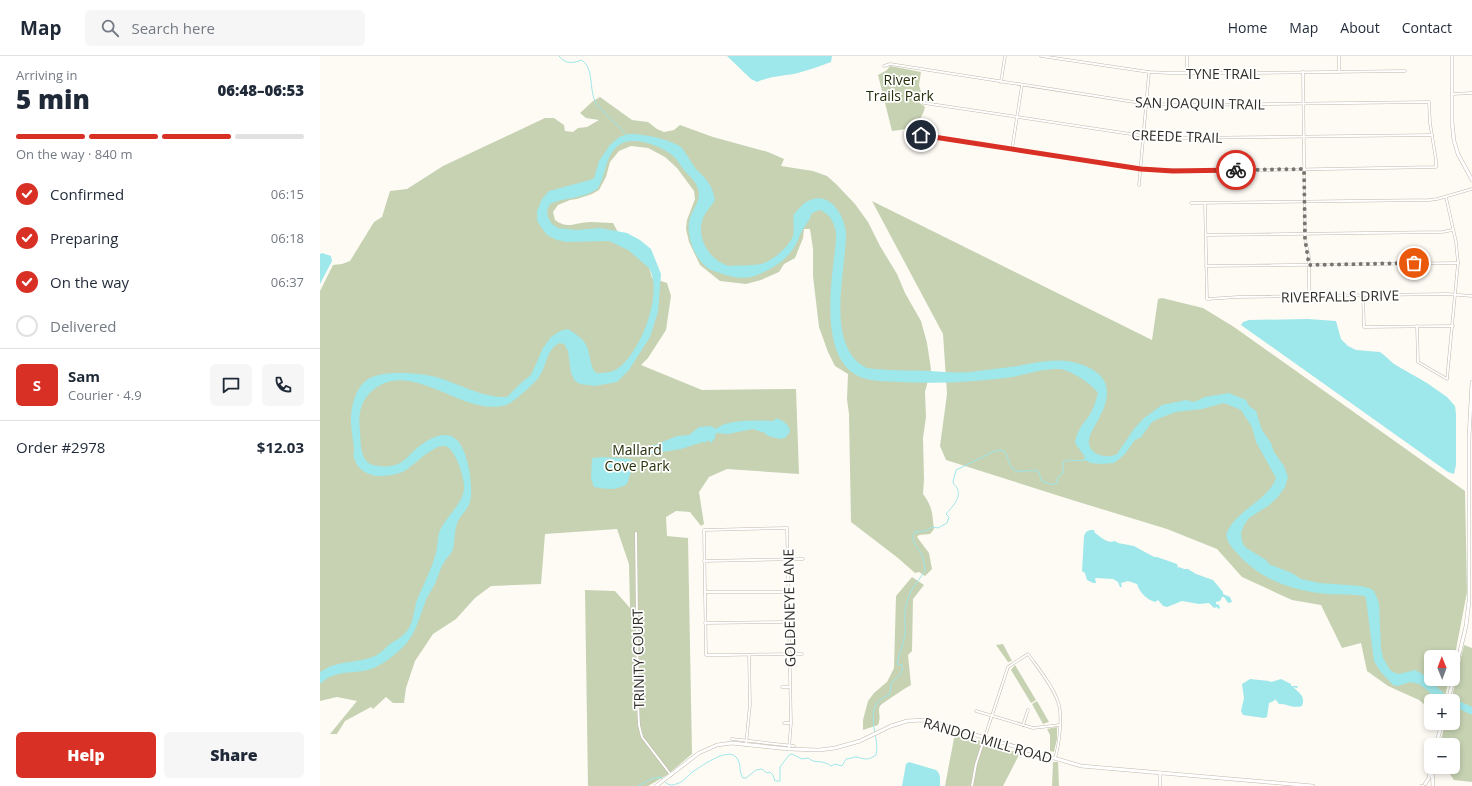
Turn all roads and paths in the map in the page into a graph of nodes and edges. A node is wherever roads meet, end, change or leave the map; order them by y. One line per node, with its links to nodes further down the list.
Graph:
1 (1005, 56): 12 (street)
2 (1041, 56): 8 (street, TYNE TRAIL)
3 (1187, 56): 11 (street)
4 (1339, 56): 10 (street)
5 (1452, 56): 15 (main road)
6 (884, 66): 12 (street, SAN JOAQUIN TRAIL)
7 (1405, 71): 10 (street, TYNE TRAIL)
8 (1149, 72): 11 (street, TYNE TRAIL); 17 (street)
9 (1303, 72): 10 (street, TYNE TRAIL); 11 (street, TYNE TRAIL); 18 (street)
10 (1339, 72)
11 (1187, 73)
12 (1001, 82): 13 (street, SAN JOAQUIN TRAIL)
13 (1022, 85): 17 (street, SAN JOAQUIN TRAIL); 19 (street)
14 (1472, 93): 15 (street)
15 (1452, 94): 27 (main road)
16 (924, 103): 19 (street, CREEDE TRAIL)
17 (1147, 104): 18 (street, SAN JOAQUIN TRAIL); 22 (street)
18 (1303, 104): 21 (street, SAN JOAQUIN TRAIL); 23 (street)
19 (1017, 117): 22 (street, CREEDE TRAIL); 24 (street)
20 (915, 131): 24 (street)
21 (1432, 135): 23 (street, CREEDE TRAIL); 26 (street)
22 (1144, 136): 23 (street, CREEDE TRAIL); 25 (street)
23 (1304, 137): 26 (street)
24 (1012, 149): 25 (street)
25 (1141, 169): 26 (street); 28 (street)
26 (1304, 169): 31 (street)
27 (1472, 180)
28 (1139, 185)
29 (1472, 189): 30 (street)
30 (1446, 197): 31 (street); 34 (street)
31 (1305, 202): 33 (street); 35 (street)
32 (1191, 203): 33 (street)
33 (1205, 203): 36 (street)
34 (1453, 230): 35 (street); 37 (street)
35 (1305, 234): 36 (street); 38 (street)
36 (1206, 235): 39 (street)
37 (1458, 262): 38 (street); 41 (street)
38 (1309, 265): 39 (street); 42 (street)
39 (1205, 266): 42 (street, RIVERFALLS DRIVE)
40 (1363, 295): 41 (street, RIVERFALLS DRIVE); 42 (street, RIVERFALLS DRIVE); 44 (street)
41 (1456, 295): 43 (street, RIVERFALLS DRIVE); 45 (street)
42 (1309, 296)
43 (1472, 296)
44 (1417, 326): 45 (street); 45 (street)
45 (1452, 326)
46 (1472, 382): 60 (main road)
47 (636, 534): 77 (street, TRINITY COURT)
48 (788, 559): 49 (street); 50 (street); 50 (street, GOLDENEYE LANE); 52 (street, GOLDENEYE LANE)
49 (803, 559)
50 (704, 561): 51 (street)
51 (705, 592): 52 (street); 54 (street)
52 (788, 592): 53 (street, GOLDENEYE LANE)
53 (789, 622): 54 (street); 56 (street, GOLDENEYE LANE)
54 (705, 623): 55 (street)
55 (749, 654): 56 (street); 70 (street)
56 (789, 654): 57 (street); 59 (street, GOLDENEYE LANE)
57 (802, 654)
58 (782, 687): 59 (street, GOLDENEYE LANE)
59 (790, 687): 65 (street, GOLDENEYE LANE)
60 (1450, 694)
61 (1028, 710): 66 (street)
62 (976, 711): 63 (street)
63 (992, 715): 66 (street); 67 (street); 69 (street)
64 (784, 723): 65 (street)
65 (791, 723): 72 (street, GOLDENEYE LANE)
66 (1023, 725): 67 (street)
67 (1060, 725): 73 (street)
68 (732, 739): 70 (street, RANDOL MILL ROAD)
69 (985, 739): 72 (main road, RANDOL MILL ROAD); 73 (main road, RANDOL MILL ROAD); 80 (street)
70 (746, 743): 72 (main road, RANDOL MILL ROAD); 77 (main road, RANDOL MILL ROAD)
71 (794, 746): 72 (street, RANDOL MILL ROAD)
72 (789, 747)
73 (1055, 759): 74 (main road, RANDOL MILL ROAD)
74 (1160, 773): 81 (main road); 82 (main road, RANDOL MILL ROAD)
75 (1430, 774): 78 (main road)
76 (1432, 774): 83 (main road)
77 (671, 775): 79 (main road, RANDOL MILL ROAD)
78 (1423, 785): 83 (main road)
79 (656, 786)
80 (972, 786)
81 (1160, 786)
82 (1312, 786)
83 (1433, 786)

